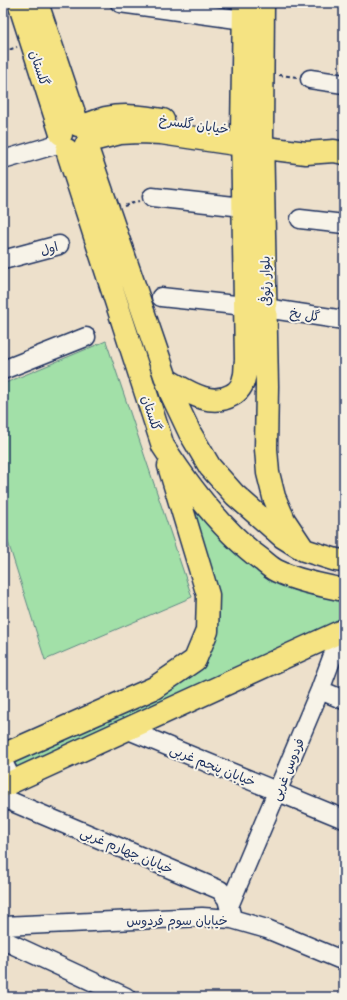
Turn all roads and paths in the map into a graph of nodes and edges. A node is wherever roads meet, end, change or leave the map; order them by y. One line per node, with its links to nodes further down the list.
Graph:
1 (19, 3): 9 (main road, گلستان)
2 (37, 3): 9 (main road, گلستان)
3 (120, 3): 5 (street)
4 (263, 3): 6 (main road, بلوار رئوفی)
5 (244, 12): 10 (main road, بلوار رئوفی)
6 (263, 73): 7 (path); 10 (main road, بلوار رئوفی)
7 (310, 79): 8 (street)
8 (344, 84)
9 (75, 138): 10 (main road, خیابان گلسرخ); 12 (street); 15 (main road, گلستان); 26 (main road, گلستان)
10 (252, 140): 11 (main road, خیابان گلسرخ); 14 (main road, بلوار رئوفی); 21 (main road, بلوار رئوفی)
11 (339, 152)
12 (3, 160)
13 (152, 197): 14 (street); 15 (path)
14 (243, 207): 21 (main road, بلوار رئوفی)
15 (108, 211): 25 (main road, گلستان)
16 (300, 218): 17 (street)
17 (344, 224)
18 (59, 245): 19 (street, اول)
19 (3, 260)
20 (161, 297): 21 (street, گل یخ)
21 (255, 307): 22 (street, گل یخ); 25 (main road, بلوار رئوفی); 27 (main road, بلوار رئوفی)
22 (344, 320)
23 (86, 338): 24 (street)
24 (3, 370)
25 (166, 380): 27 (main road, گلستان)
26 (163, 446): 29 (main road, گلستان); 34 (main road)
27 (304, 550): 28 (main road, گلستان)
28 (344, 561)
29 (344, 590)
30 (343, 631): 31 (street, فردوس غربی); 33 (main road)
31 (320, 690): 32 (street); 37 (street, فردوس غربی)
32 (344, 700)
33 (126, 729): 36 (main road); 37 (street, خیابان پنجم غربی)
34 (3, 755)
35 (3, 762): 36 (street)
36 (6, 788): 39 (street, خیابان چهارم غربی)
37 (277, 792): 38 (street, خیابان پنجم غربی); 39 (street, فردوس غربی)
38 (344, 819)
39 (230, 913): 40 (street, خیابان سوم فردوس); 42 (street, خیابان سوم فردوس)
40 (3, 926)
41 (3, 940): 43 (street)
42 (344, 961)
43 (126, 997)

